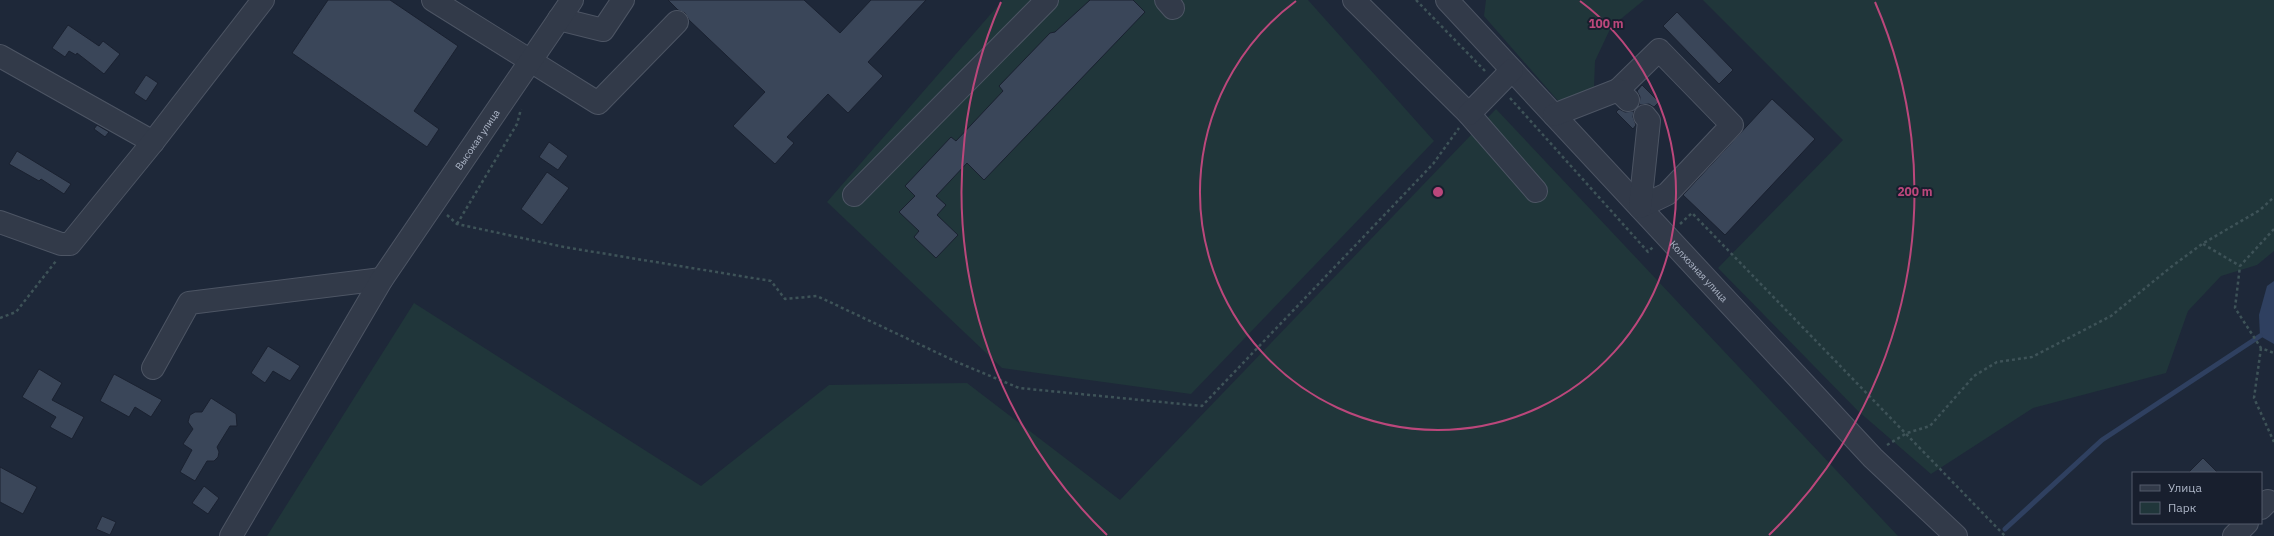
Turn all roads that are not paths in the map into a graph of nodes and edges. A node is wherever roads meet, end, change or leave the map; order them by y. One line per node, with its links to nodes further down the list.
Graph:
1 (263, 0): 16 (street)
2 (433, 0): 11 (street)
3 (572, 0): 8 (street, Высокая улица)
4 (622, 0): 8 (street)
5 (1047, 0): 18 (street)
6 (1354, 0): 13 (street)
7 (1447, 0): 12 (street, Колхозная улица)
8 (559, 19): 11 (street, Высокая улица)
9 (677, 22): 11 (street)
10 (0, 56): 16 (street)
11 (531, 60): 21 (street, Высокая улица)
12 (1512, 70): 13 (street); 14 (street, Колхозная улица)
13 (1469, 114): 17 (street)
14 (1554, 115): 19 (street, Колхозная улица); 19 (street)
15 (1645, 116): 19 (street)
16 (153, 142): 20 (street)
17 (1536, 191)
18 (854, 195)
19 (1640, 207): 25 (street, Колхозная улица)
20 (0, 222)
21 (382, 279): 22 (street); 24 (street, Высокая улица)
22 (153, 368)
23 (2246, 524): 26 (street)
24 (231, 536)
25 (1956, 536)
26 (2234, 536)

